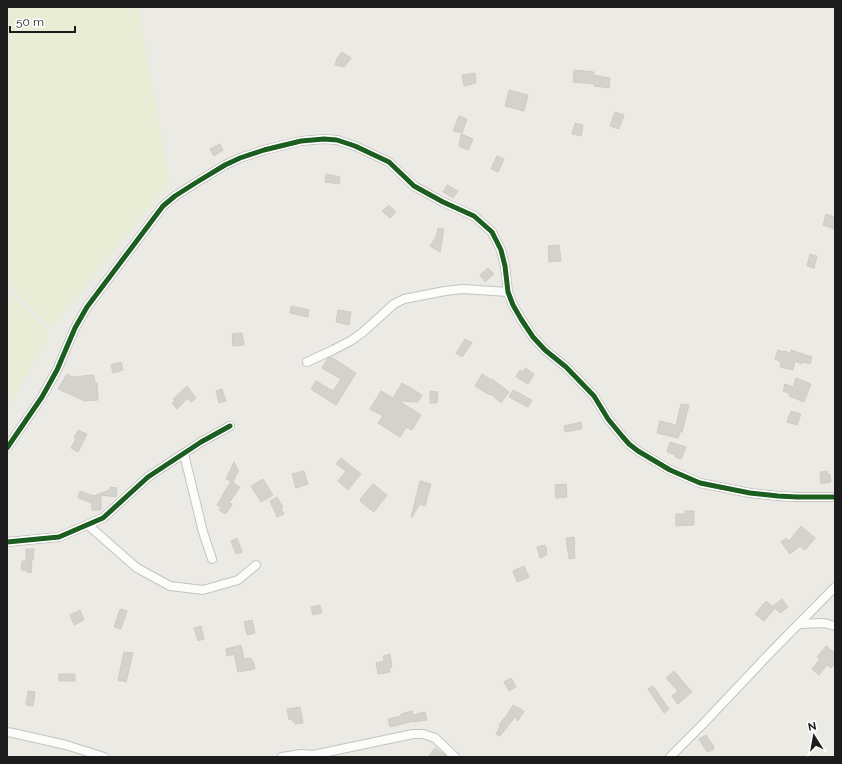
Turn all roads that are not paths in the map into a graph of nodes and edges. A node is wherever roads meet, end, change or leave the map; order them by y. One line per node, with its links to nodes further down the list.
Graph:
1 (508, 292): 2 (street); 4 (street); 6 (street)
2 (307, 362)
3 (230, 426): 5 (street)
4 (7, 448)
5 (184, 454): 7 (street); 9 (street)
6 (835, 497)
7 (88, 525): 8 (street); 10 (street)
8 (7, 542)
9 (212, 559)
10 (256, 565)
11 (835, 587): 12 (street)
12 (799, 624): 13 (street); 19 (street)
13 (835, 626)
14 (7, 732): 16 (street)
15 (313, 756): 17 (street); 18 (street)
16 (104, 757)
17 (282, 757)
18 (455, 757)
19 (670, 757)

